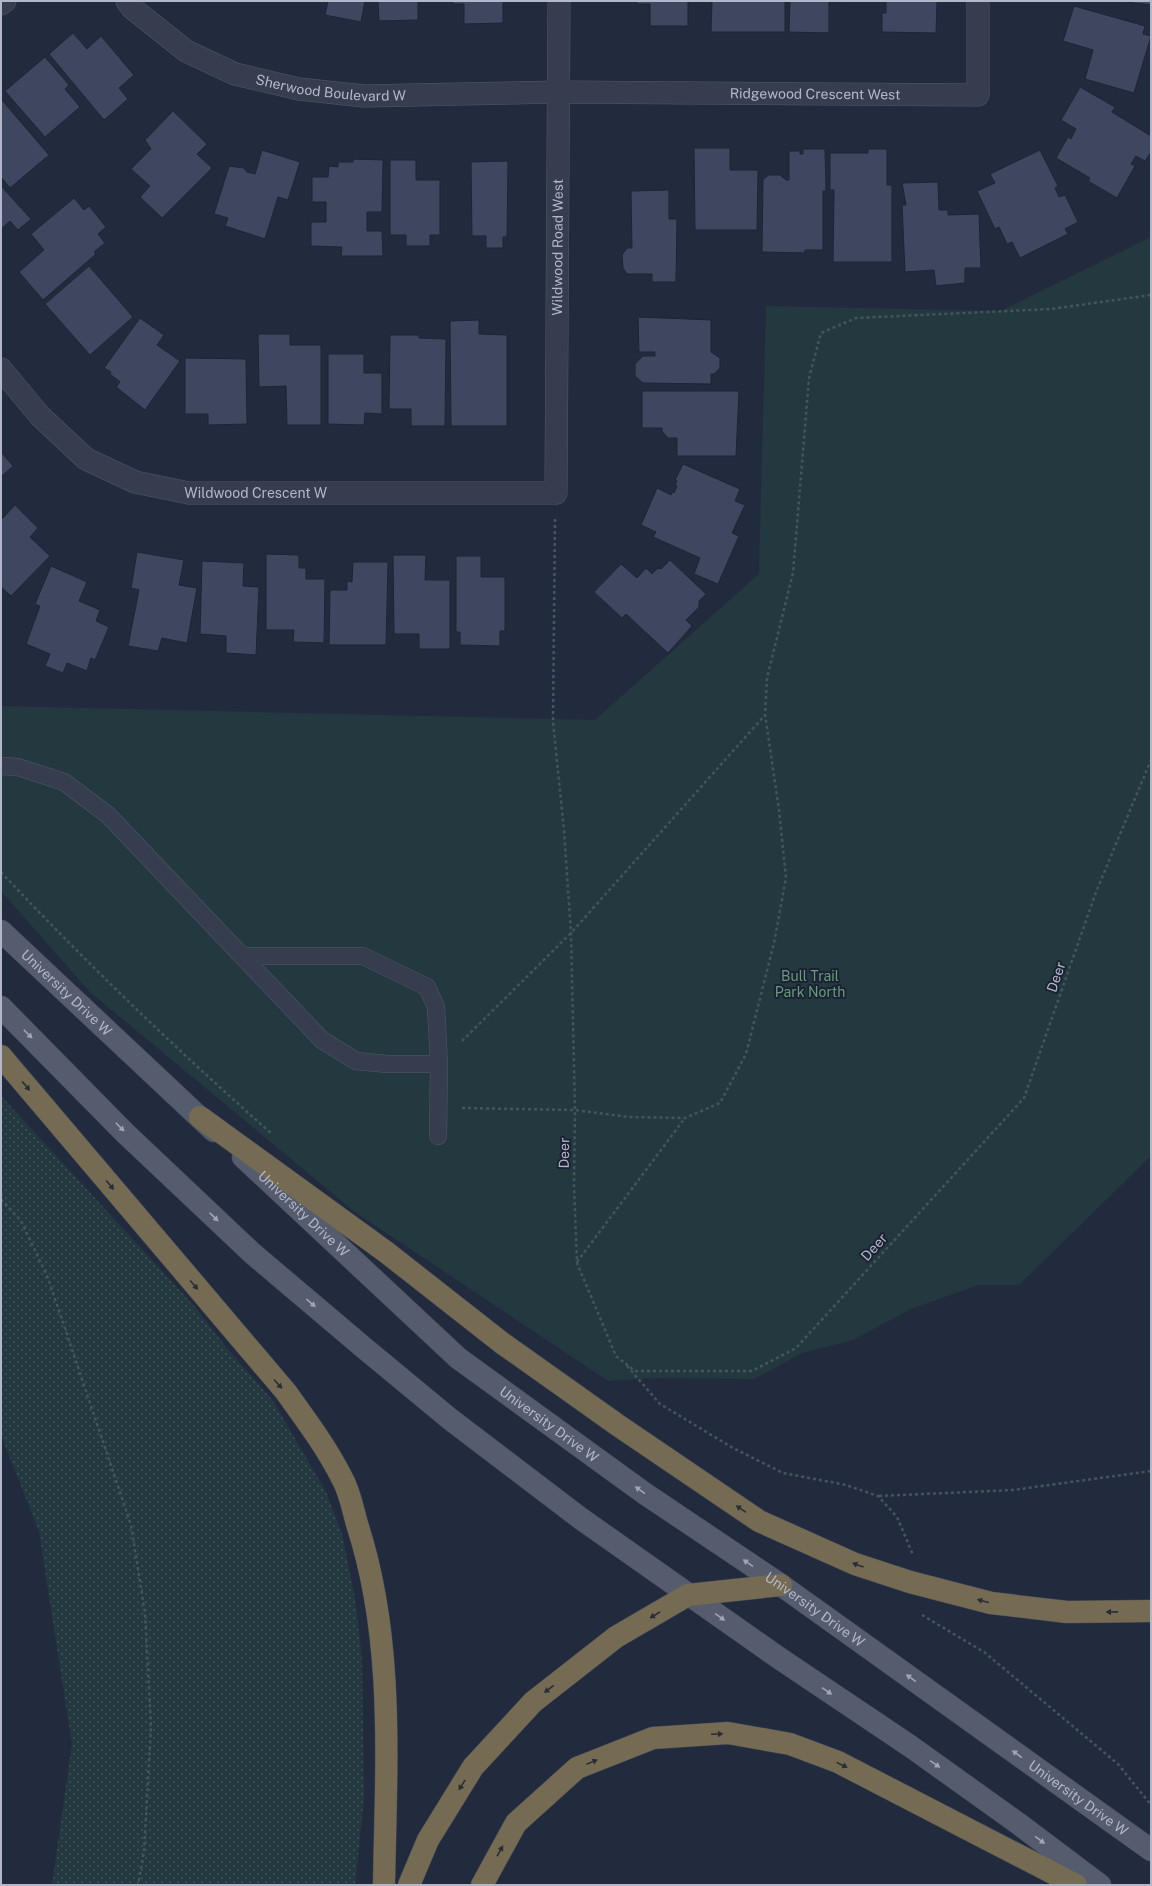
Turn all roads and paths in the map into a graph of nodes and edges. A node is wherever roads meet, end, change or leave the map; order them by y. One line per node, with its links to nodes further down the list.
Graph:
1 (5, 1): 5 (street)
2 (127, 1): 6 (street, Sherwood Boulevard W)
3 (558, 1): 6 (street, Wildwood Road West)
4 (978, 1): 6 (street, Ridgewood Crescent West)
5 (1, 4)
6 (558, 92): 9 (street, Wildwood Road West)
7 (1151, 296): 10 (path)
8 (1, 369): 9 (street, Wildwood Crescent W)
9 (556, 493): 15 (path, Deer)
10 (765, 714): 15 (path); 23 (path)
11 (1151, 760): 28 (path, Deer)
12 (1, 766): 16 (lane)
13 (1, 872): 24 (path)
14 (1, 931): 22 (main road, University Drive W)
15 (571, 933): 19 (path); 21 (path, Deer)
16 (242, 956): 19 (lane); 19 (lane)
17 (1, 1007): 33 (main road, one-way to 33)
18 (1, 1056): 38 (highway, one-way to 38)
19 (439, 1064): 20 (lane)
20 (438, 1108): 21 (path); 25 (lane)
21 (575, 1110): 23 (path); 27 (path, Deer)
22 (200, 1117): 31 (highway, one-way to 22); 32 (main road, University Drive W, one-way to 22)
23 (685, 1118): 27 (path)
24 (274, 1136)
25 (438, 1136)
26 (1, 1199): 37 (path)
27 (577, 1263): 28 (path, Deer)
28 (622, 1360): 30 (path)
29 (1151, 1471): 30 (path)
30 (878, 1496): 31 (path)
31 (910, 1582): 34 (highway, one-way to 31); 35 (path)
32 (782, 1585): 33 (highway); 36 (main road, University Drive W, one-way to 32)
33 (688, 1595): 39 (highway, one-way to 39); 42 (main road, one-way to 42)
34 (1151, 1611)
35 (1151, 1805)
36 (1151, 1850)
37 (138, 1885)
38 (384, 1885)
39 (409, 1885)
40 (482, 1885): 41 (highway, one-way to 41)
41 (1076, 1885)
42 (1100, 1885)

